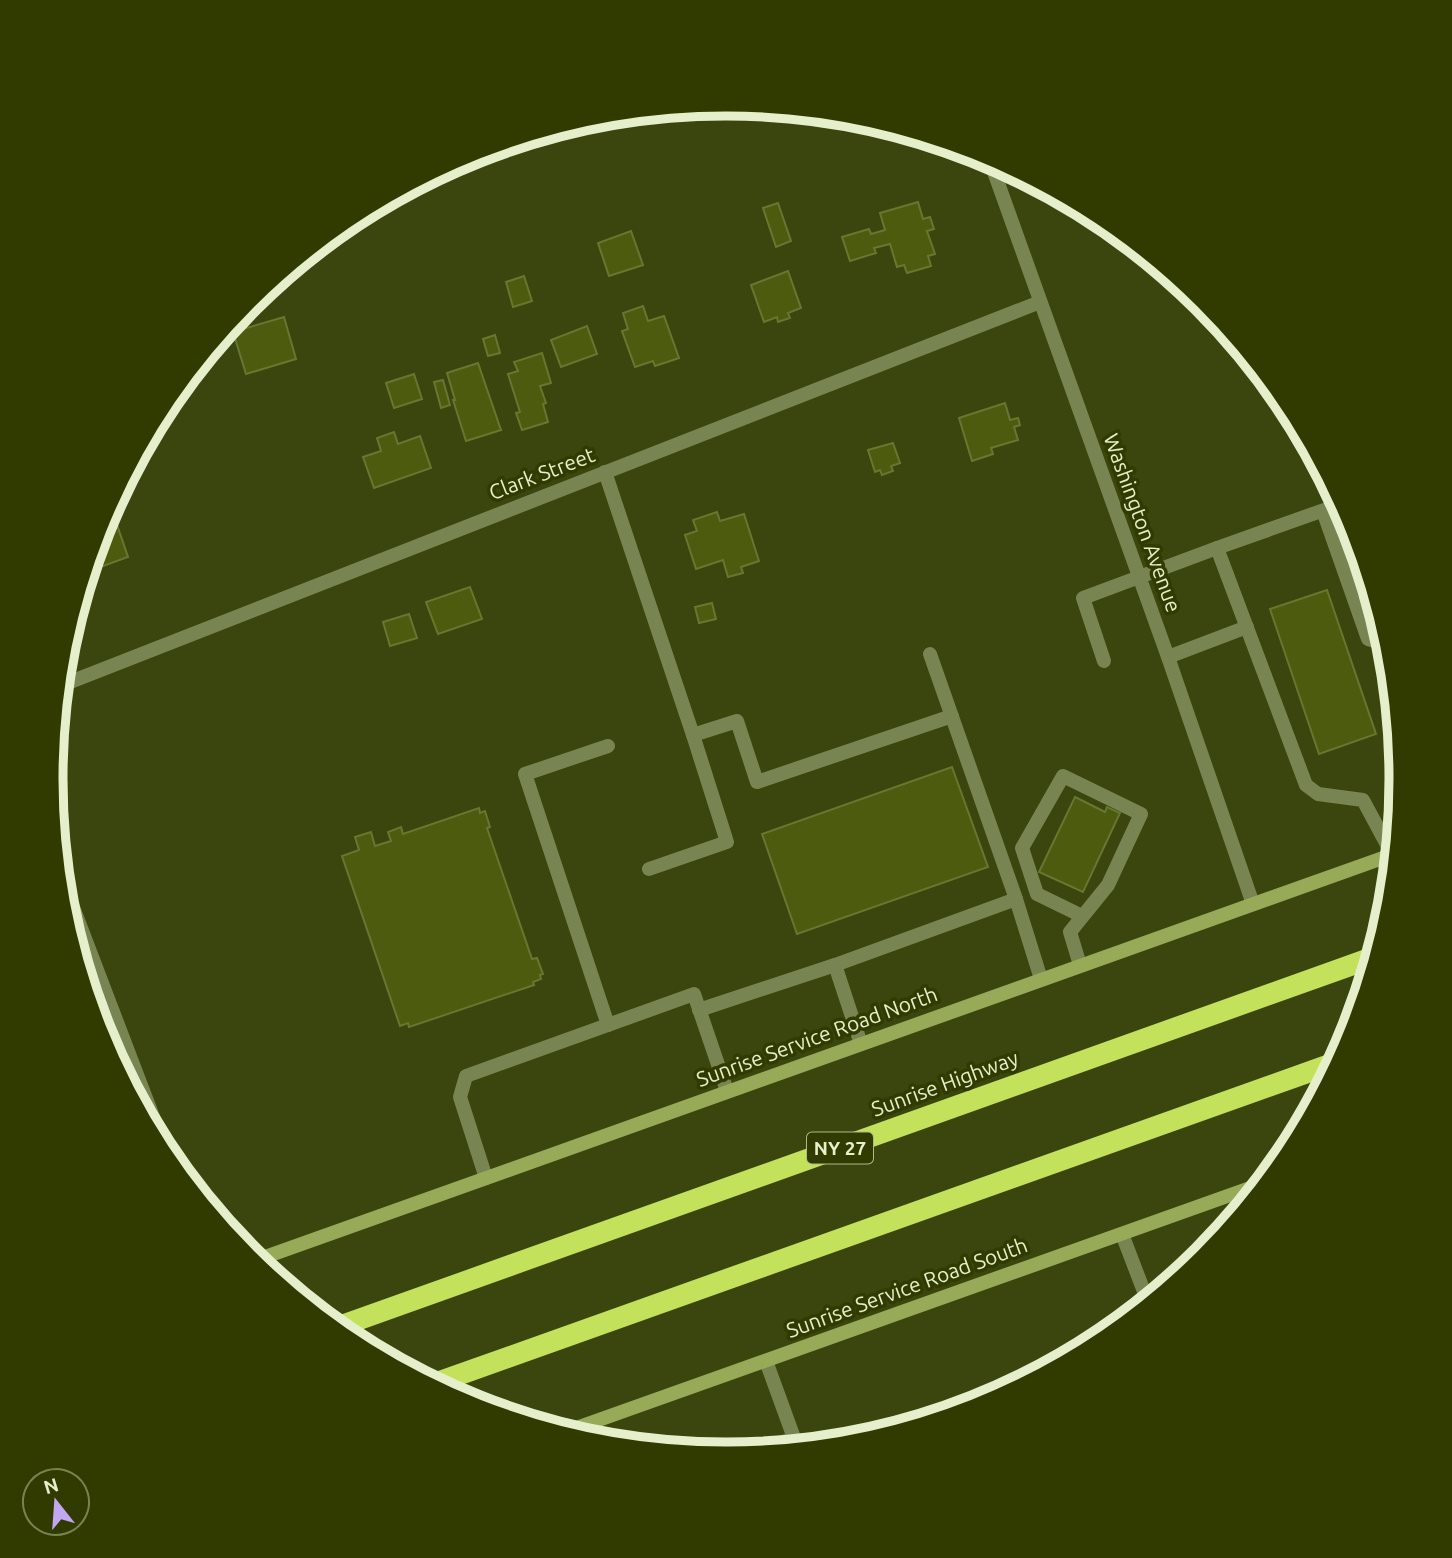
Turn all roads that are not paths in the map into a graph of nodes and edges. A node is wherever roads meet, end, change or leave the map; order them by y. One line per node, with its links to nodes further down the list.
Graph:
1 (994, 173): 2 (street, Washington Avenue)
2 (1040, 302): 3 (street, Clark Street); 7 (street, Washington Avenue)
3 (605, 472): 13 (street, Clark Street); 15 (street)
4 (1331, 508): 5 (street)
5 (1323, 511): 6 (street); 9 (street)
6 (1217, 548): 7 (street); 8 (street)
7 (1138, 578): 11 (street, Washington Avenue); 12 (street)
8 (1247, 627): 11 (street); 17 (street)
9 (1374, 641)
10 (930, 654): 14 (street)
11 (1168, 657): 21 (street, Washington Avenue)
12 (1104, 661)
13 (71, 681)
14 (952, 716): 15 (street); 20 (street)
15 (693, 735): 19 (street)
16 (608, 746): 29 (street)
17 (1386, 841)
18 (1384, 857): 21 (main road, Sunrise Service Road North)
19 (649, 869)
20 (1016, 900): 24 (street); 26 (street)
21 (1253, 904): 25 (main road, Sunrise Service Road North)
22 (1082, 916): 22 (street); 25 (street)
23 (1363, 961): 39 (highway, Sunrise Highway / NY 27)
24 (835, 965): 28 (street); 30 (street)
25 (1080, 965): 26 (main road, Sunrise Service Road North)
26 (1041, 979): 30 (main road, Sunrise Service Road North)
27 (95, 980): 32 (street)
28 (699, 1010): 29 (street); 33 (street)
29 (608, 1025): 34 (street)
30 (860, 1044): 33 (main road, Sunrise Service Road North)
31 (1323, 1067): 41 (highway)
32 (131, 1071)
33 (727, 1091): 34 (main road, Sunrise Service Road North)
34 (486, 1178): 37 (main road, Sunrise Service Road North)
35 (1247, 1189): 36 (main road, Sunrise Service Road South)
36 (1122, 1234): 38 (street); 40 (main road, Sunrise Service Road South)
37 (266, 1257)
38 (1144, 1293)
39 (348, 1323)
40 (766, 1361): 42 (main road, Sunrise Service Road South); 43 (street)
41 (445, 1380)
42 (583, 1426)
43 (794, 1438)

